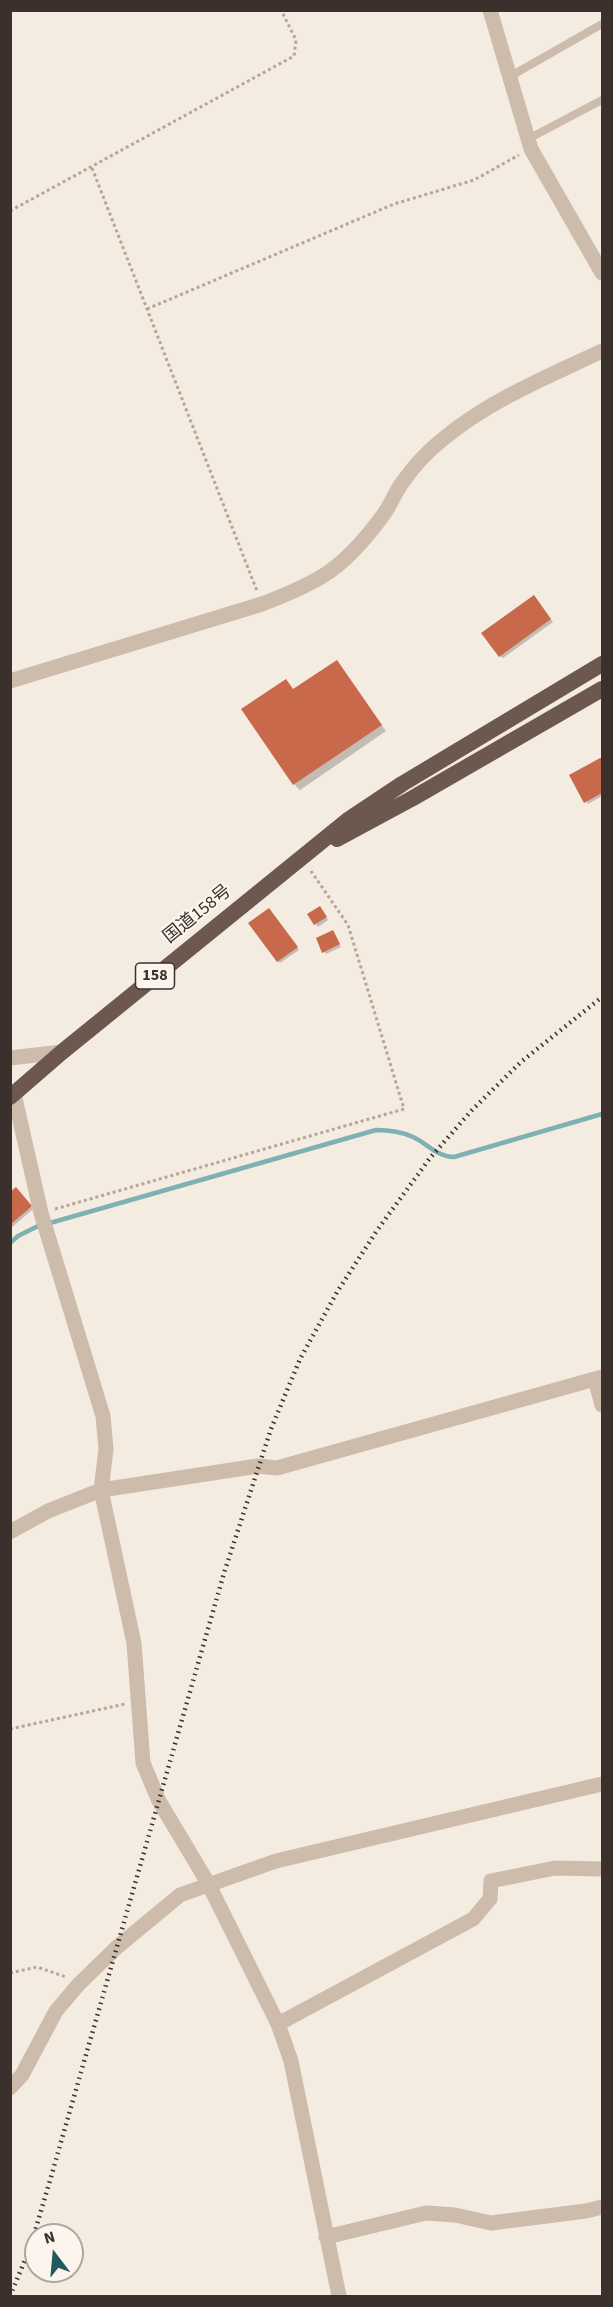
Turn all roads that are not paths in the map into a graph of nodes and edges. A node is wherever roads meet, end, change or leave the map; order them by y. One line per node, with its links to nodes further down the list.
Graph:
1 (490, 10): 3 (street)
2 (603, 24): 3 (lane)
3 (510, 77): 5 (street)
4 (603, 100): 5 (lane)
5 (529, 144): 6 (street)
6 (603, 273)
7 (603, 351): 9 (street)
8 (603, 664): 11 (highway, 国道158号 / 158)
9 (10, 681)
10 (603, 689): 11 (highway, 国道158号 / 158)
11 (302, 857): 12 (highway, 国道158号 / 158)
12 (62, 1052): 13 (street); 14 (highway, 国道158号 / 158)
13 (10, 1058)
14 (12, 1096): 17 (street)
15 (599, 1378): 16 (street); 17 (street)
16 (603, 1405)
17 (101, 1490): 18 (street); 21 (street)
18 (10, 1532)
19 (603, 1784): 21 (street)
20 (603, 1869): 22 (street)
21 (208, 1884): 22 (street); 23 (street)
22 (278, 2024): 25 (street)
23 (10, 2088)
24 (603, 2206): 25 (street)
25 (326, 2237): 26 (street)
26 (339, 2296)

